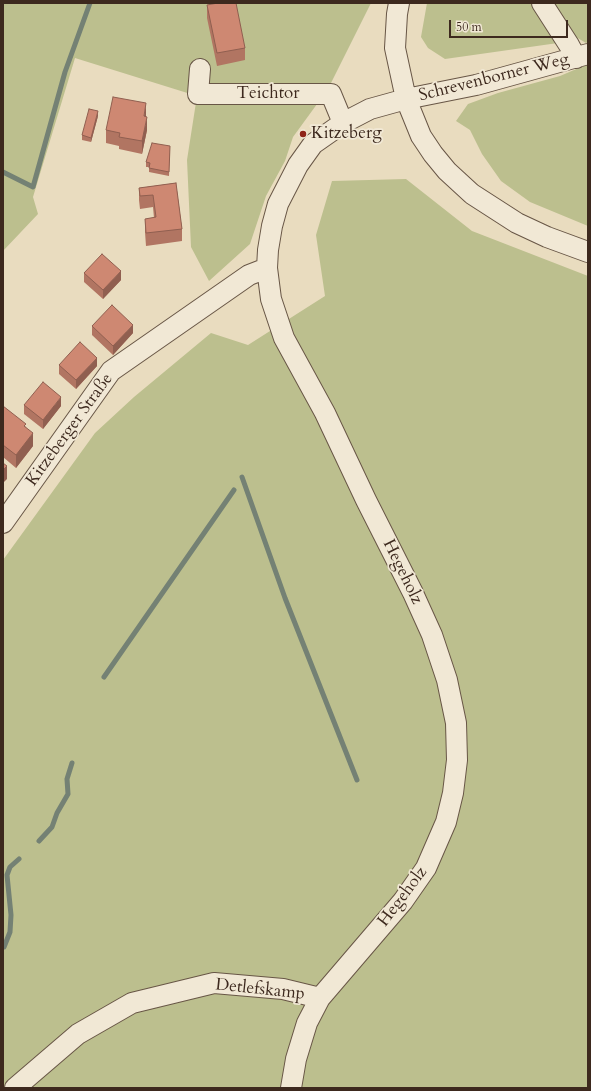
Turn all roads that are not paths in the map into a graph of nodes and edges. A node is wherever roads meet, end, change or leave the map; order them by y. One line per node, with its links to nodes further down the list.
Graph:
1 (399, 3): 5 (street)
2 (542, 3): 3 (street)
3 (582, 56): 5 (street, Schrevenborner Weg)
4 (200, 69): 6 (street, Teichtor)
5 (406, 99): 6 (street, Hegeholz); 7 (street, Schrevenborner Weg)
6 (343, 123): 8 (street, Hegeholz)
7 (588, 252)
8 (267, 268): 9 (street, Kitzeberger Straße); 10 (street, Hegeholz)
9 (3, 523)
10 (320, 998): 11 (street, Detlefskamp); 12 (street, Hegeholz)
11 (15, 1088)
12 (291, 1088)

